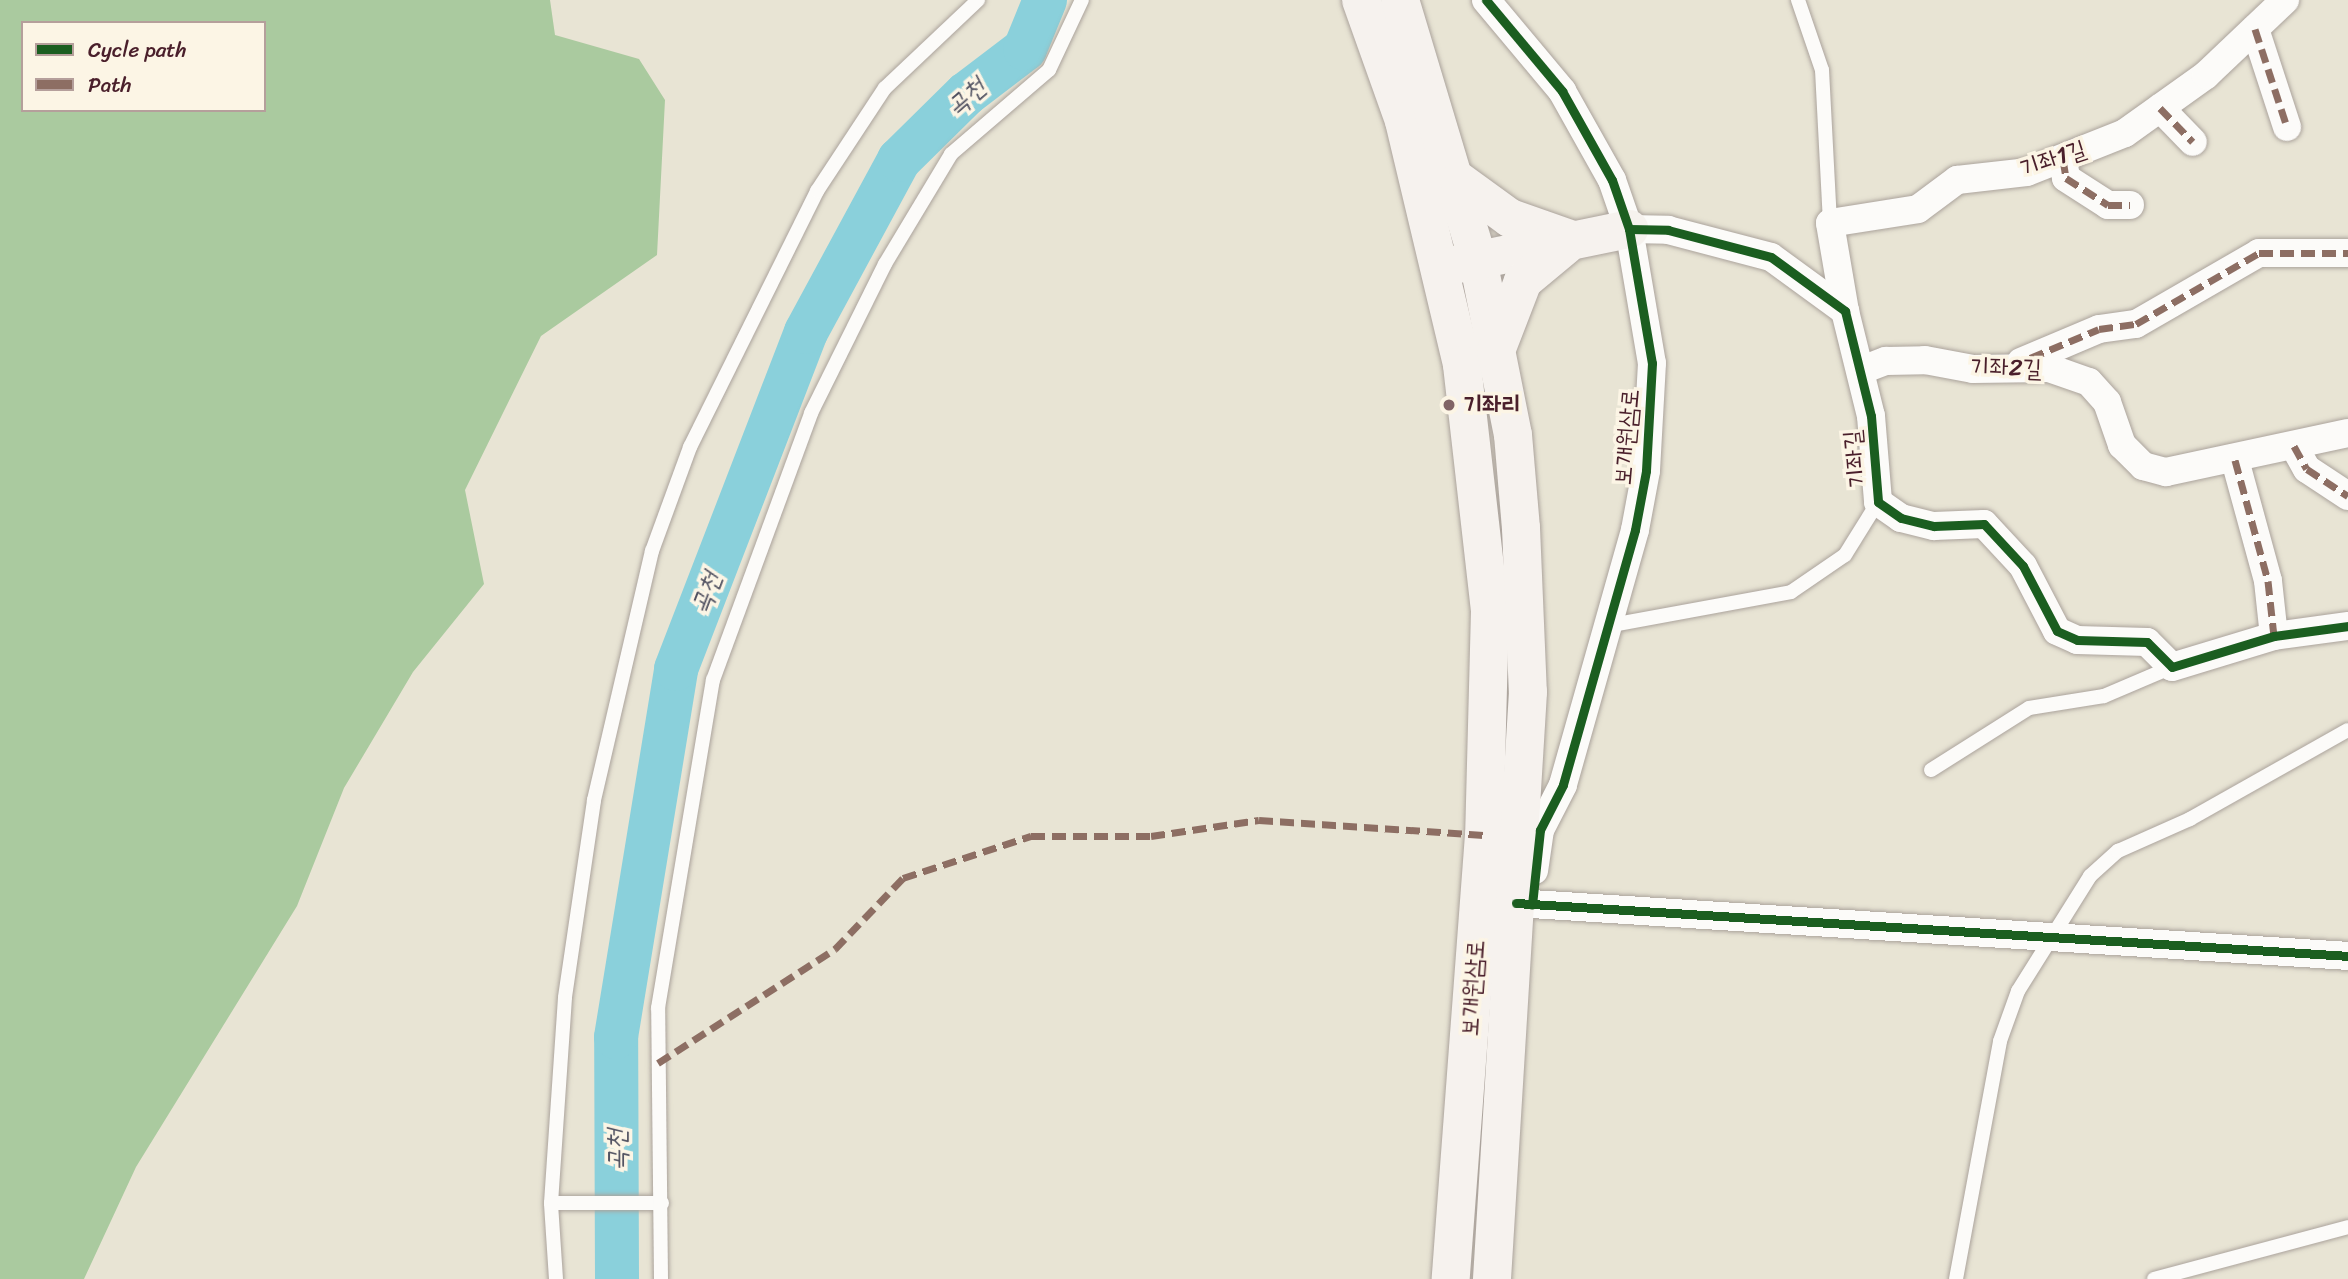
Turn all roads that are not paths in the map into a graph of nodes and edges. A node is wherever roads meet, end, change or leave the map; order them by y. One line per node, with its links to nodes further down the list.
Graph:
1 (978, 0): 39 (lane)
2 (1082, 0): 40 (lane)
3 (1360, 0): 20 (main road, 보개원삼로)
4 (1400, 0): 13 (main road, 보개원삼로)
5 (1486, 0): 16 (street, 보개원삼로)
6 (1798, 0): 15 (lane)
7 (2285, 0): 8 (street, 기좌1길)
8 (2255, 29): 9 (street, 기좌1길); 10 (street)
9 (2160, 108): 11 (street); 12 (street, 기좌1길)
10 (2287, 127)
11 (2193, 142)
12 (2063, 159): 14 (street); 15 (street, 기좌1길)
13 (1459, 181): 17 (main road); 19 (main road, 보개원삼로)
14 (2130, 205)
15 (1830, 223): 21 (street)
16 (1629, 229): 17 (main road); 21 (street); 30 (street, 보개원삼로)
17 (1572, 240): 19 (main road); 22 (main road)
18 (2348, 253): 23 (street)
19 (1478, 260): 20 (main road); 22 (main road, 보개원삼로)
20 (1441, 268): 44 (main road, 보개원삼로)
21 (1845, 311): 24 (street, 기좌길)
22 (1496, 351): 36 (main road, 보개원삼로)
23 (2011, 366): 24 (street, 기좌2길); 27 (street, 기좌2길)
24 (1862, 370): 29 (street, 기좌길)
25 (2348, 433): 26 (street, 기좌2길)
26 (2294, 446): 27 (street, 기좌2길); 28 (street)
27 (2235, 460): 32 (street)
28 (2348, 496)
29 (1878, 502): 30 (lane); 33 (street, 기좌길)
30 (1612, 625): 36 (street, 보개원삼로)
31 (2348, 626): 32 (street)
32 (2274, 636): 33 (street)
33 (2172, 667): 35 (lane)
34 (2348, 730): 37 (lane)
35 (1931, 770)
36 (1524, 904): 37 (street); 45 (main road, 보개원삼로)
37 (2050, 941): 38 (street); 46 (lane)
38 (2348, 956)
39 (551, 1203): 40 (lane); 42 (lane)
40 (662, 1203): 43 (lane)
41 (2348, 1227): 47 (lane)
42 (556, 1279)
43 (661, 1279)
44 (1451, 1279)
45 (1492, 1279)
46 (1956, 1279)
47 (2154, 1279)

